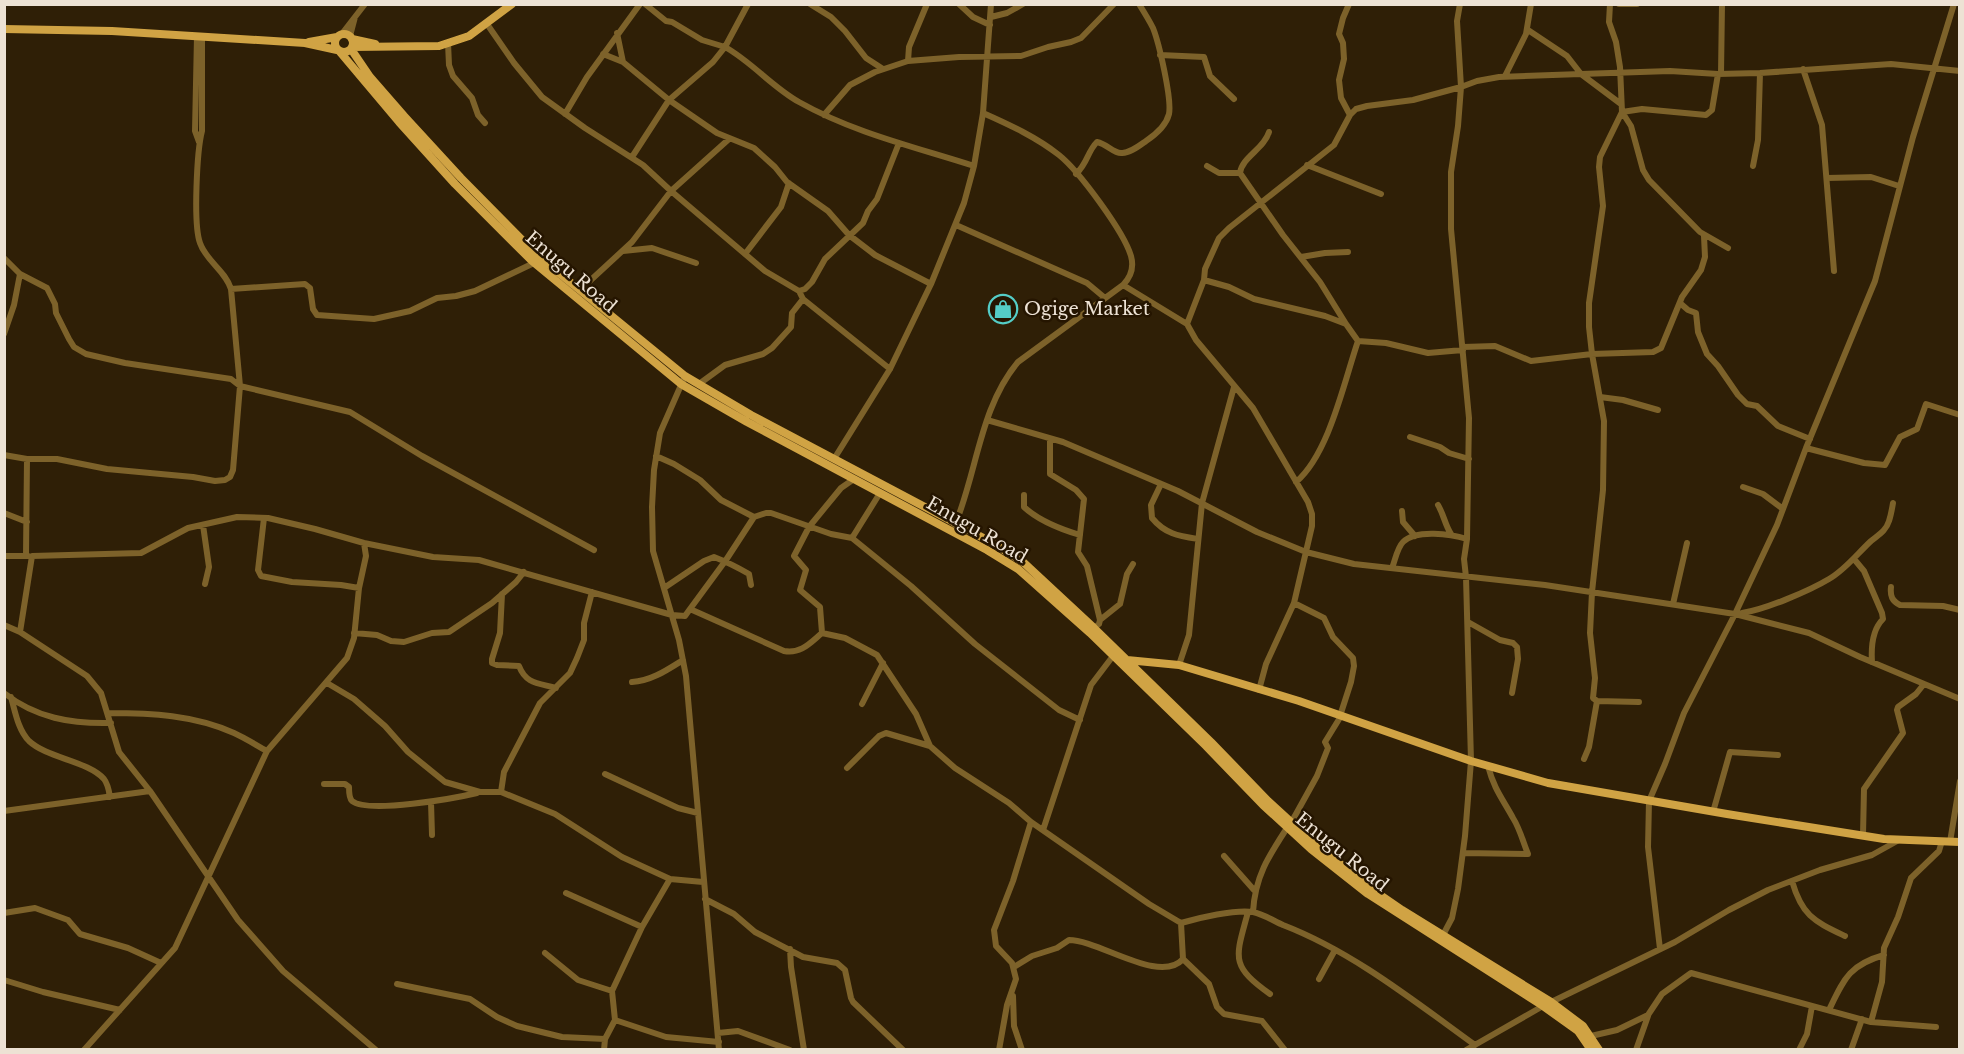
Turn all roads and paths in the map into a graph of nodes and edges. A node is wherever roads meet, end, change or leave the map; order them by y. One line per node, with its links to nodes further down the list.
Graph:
1 (365, 4): 27 (street)
2 (512, 4): 21 (main road)
3 (643, 4): 25 (street); 32 (street)
4 (748, 4): 32 (street)
5 (927, 4): 37 (street)
6 (959, 4): 22 (street)
7 (991, 4): 20 (street)
8 (1023, 4): 20 (street)
9 (1114, 4): 36 (street)
10 (1139, 4): 35 (street)
11 (1349, 4): 57 (street)
12 (1460, 4): 49 (street)
13 (1531, 4): 24 (street)
14 (1610, 4): 44 (street)
15 (1619, 4): 16 (street)
16 (1637, 4)
17 (1722, 4): 47 (street)
18 (1954, 4): 40 (street)
19 (813, 5): 41 (street)
20 (990, 17): 22 (street)
21 (487, 24): 29 (main road); 55 (street)
22 (990, 25): 36 (street)
23 (4, 30): 26 (main road)
24 (1528, 30): 46 (street); 48 (street)
25 (617, 33): 34 (street); 38 (street)
26 (199, 37): 28 (main road); 91 (street)
27 (347, 41): 28 (main road); 30 (main road); 31 (main road); 33 (main road); 33 (main road); 39 (main road)
28 (305, 43): 33 (main road)
29 (448, 44): 30 (main road); 58 (street)
30 (385, 46): 31 (main road)
31 (375, 47): 39 (main road)
32 (726, 47): 51 (street); 56 (street)
33 (339, 51): 84 (main road, Enugu Road)
34 (603, 54): 38 (street); 55 (street)
35 (1160, 55): 50 (street); 68 (street)
36 (987, 58): 37 (street); 54 (street)
37 (908, 61): 41 (street)
38 (623, 62): 51 (street)
39 (361, 64): 92 (main road)
40 (1934, 68): 42 (street); 43 (street); 71 (street)
41 (883, 69): 56 (street)
42 (1803, 69): 45 (street); 69 (street)
43 (1959, 71)
44 (1620, 73): 46 (street); 47 (street); 52 (street)
45 (1760, 73): 47 (street); 66 (street)
46 (1581, 74): 48 (street); 52 (street)
47 (1719, 74): 53 (street)
48 (1505, 76): 49 (street)
49 (1461, 87): 57 (street); 101 (street)
50 (1234, 99)
51 (669, 100): 60 (street); 62 (street)
52 (1621, 104): 53 (street)
53 (1622, 112): 77 (street); 102 (street)
54 (983, 113): 64 (street); 68 (street)
55 (565, 114): 62 (street)
56 (824, 115): 61 (street)
57 (1350, 115): 63 (street)
58 (484, 123)
59 (1269, 132): 67 (street)
60 (729, 139): 70 (street); 72 (street)
61 (899, 143): 64 (street); 76 (street)
62 (632, 157): 72 (street)
63 (1307, 165): 73 (street); 74 (street)
64 (974, 166): 75 (street)
65 (1207, 166): 67 (street)
66 (1753, 166)
67 (1240, 173): 74 (street)
68 (1076, 174): 90 (street)
69 (1827, 178): 71 (street); 86 (street)
70 (789, 183): 76 (street); 81 (street)
71 (1899, 186): 117 (street)
72 (671, 192): 79 (street); 81 (street)
73 (1381, 194)
74 (1261, 203): 83 (street); 88 (street)
75 (956, 225): 89 (street); 94 (street)
76 (849, 235): 89 (street); 93 (street)
77 (1704, 236): 78 (street); 96 (street)
78 (1728, 248)
79 (622, 251): 85 (street); 92 (street)
80 (1348, 252): 83 (street)
81 (745, 254): 93 (street)
82 (4, 258): 87 (street)
83 (1301, 258): 98 (street)
84 (534, 263): 91 (street); 107 (main road, Enugu Road)
85 (696, 263)
86 (1834, 271)
87 (20, 274): 99 (street); 106 (street)
88 (1204, 280): 97 (street); 98 (street)
89 (931, 284): 103 (street)
90 (1123, 285): 94 (street); 97 (street)
91 (231, 289): 104 (street)
92 (580, 290): 105 (main road)
93 (799, 291): 95 (street)
94 (1105, 298): 114 (street)
95 (803, 299): 103 (street); 108 (street)
96 (1680, 303): 102 (street); 117 (street)
97 (1187, 324): 110 (street)
98 (1346, 324): 100 (street)
99 (4, 334)
100 (1358, 341): 101 (street); 125 (street)
101 (1463, 348): 102 (street); 123 (street)
102 (1592, 354): 111 (street)
103 (890, 369): 122 (street)
104 (240, 375): 106 (street); 109 (street)
105 (685, 376): 107 (street); 108 (main road)
106 (231, 379): 109 (street)
107 (681, 384): 120 (street); 124 (main road, Enugu Road)
108 (699, 384): 122 (main road)
109 (240, 386): 121 (street); 153 (street)
110 (1234, 387): 125 (street); 130 (street)
111 (1600, 398): 112 (street); 170 (street)
112 (1658, 410)
113 (1959, 415): 118 (street)
114 (987, 420): 116 (street); 142 (street)
115 (1410, 438): 123 (street)
116 (1050, 439): 126 (street); 145 (street)
117 (1810, 439): 118 (street)
118 (1806, 448): 133 (street)
119 (4, 455): 121 (street)
120 (656, 456): 137 (street); 168 (street)
121 (27, 459): 138 (street)
122 (834, 459): 142 (main road)
123 (1468, 459): 149 (street)
124 (854, 479): 128 (main road, Enugu Road); 141 (street)
125 (1296, 482): 154 (street)
126 (1161, 484): 130 (street); 148 (street)
127 (1743, 487): 133 (street)
128 (880, 493): 142 (main road, Enugu Road); 147 (street)
129 (1024, 495): 145 (street)
130 (1202, 503): 148 (street); 154 (street)
131 (1893, 503): 158 (street)
132 (1438, 505): 140 (street)
133 (1783, 508): 176 (street)
134 (1402, 511): 146 (street)
135 (4, 513): 138 (street)
136 (264, 518): 139 (street); 150 (street); 167 (street)
137 (754, 518): 141 (street); 159 (street)
138 (27, 522): 156 (street)
139 (203, 525): 156 (street); 164 (street)
140 (1445, 525): 143 (street); 144 (street)
141 (809, 527): 147 (street); 184 (street)
142 (953, 527): 181 (main road); 185 (main road, Enugu Road)
143 (1440, 533): 144 (street); 146 (street)
144 (1451, 534): 149 (street)
145 (1080, 535): 178 (street)
146 (1415, 536): 161 (street)
147 (852, 538): 205 (street)
148 (1198, 539): 190 (street)
149 (1467, 539): 163 (street)
150 (364, 543): 152 (street); 157 (street)
151 (1687, 543): 173 (street)
152 (378, 545): 157 (street); 162 (street)
153 (594, 550)
154 (1306, 552): 161 (street); 172 (street)
155 (4, 556): 156 (street)
156 (29, 556): 182 (street)
157 (366, 556): 167 (street)
158 (1854, 559): 176 (street); 188 (street)
159 (726, 560): 165 (street); 168 (street); 174 (street)
160 (1133, 564): 178 (street)
161 (1392, 568): 163 (street)
162 (524, 572): 169 (street); 171 (street)
163 (1466, 577): 170 (street); 179 (street)
164 (205, 584)
165 (751, 585)
166 (1891, 587): 175 (street)
167 (359, 588): 183 (street)
168 (664, 588): 177 (street)
169 (592, 592): 177 (street); 194 (street)
170 (1592, 592): 173 (street); 200 (street)
171 (502, 594): 183 (street); 194 (street)
172 (1294, 603): 195 (street); 204 (street)
173 (1673, 604): 176 (street)
174 (690, 609): 177 (street); 184 (street)
175 (1959, 610)
176 (1735, 614): 188 (street); 221 (street)
177 (672, 615): 186 (street)
178 (1100, 620): 181 (street)
179 (1468, 622): 197 (street); 211 (street)
180 (4, 625): 182 (street)
181 (1094, 628): 187 (main road)
182 (20, 632): 203 (street)
183 (354, 633): 192 (street)
184 (822, 633): 189 (street)
185 (1113, 656): 187 (main road, Enugu Road); 205 (street)
186 (683, 660): 191 (street); 225 (street)
187 (1124, 662): 190 (main road); 227 (main road, Enugu Road)
188 (1872, 662): 193 (street)
189 (883, 663): 202 (street); 207 (street)
190 (1179, 665): 195 (main road)
191 (632, 682)
192 (327, 683): 208 (street); 218 (street)
193 (1924, 684): 199 (street); 230 (street)
194 (556, 688): 219 (street)
195 (1259, 690): 204 (main road)
196 (4, 693): 198 (street)
197 (1512, 693)
198 (11, 697): 206 (street); 220 (street)
199 (1959, 699)
200 (1597, 700): 201 (street); 210 (street)
201 (1639, 702)
202 (862, 704)
203 (108, 713): 206 (street); 208 (street)
204 (1340, 716): 211 (main road); 227 (street)
205 (1080, 720): 228 (street)
206 (111, 723): 217 (street)
207 (930, 746): 213 (street); 226 (street)
208 (267, 751): 236 (street)
209 (1778, 755): 224 (street)
210 (1584, 759)
211 (1471, 761): 212 (main road); 234 (street)
212 (1488, 766): 221 (main road); 234 (street)
213 (847, 768)
214 (605, 774): 225 (street)
215 (1959, 782): 232 (street)
216 (324, 784): 222 (street)
217 (150, 791): 220 (street); 236 (street)
218 (480, 792): 219 (street); 222 (street)
219 (501, 792): 237 (street)
220 (110, 797): 223 (street)
221 (1649, 801): 224 (main road); 251 (street)
222 (431, 802): 229 (street)
223 (4, 811)
224 (1713, 812): 230 (main road)
225 (698, 813): 239 (street)
226 (1031, 822): 228 (street); 256 (street)
227 (1289, 826): 240 (street); 247 (main road); 263 (main road, Enugu Road)
228 (1043, 830): 245 (street)
229 (432, 835)
230 (1863, 836): 231 (main road)
231 (1900, 839): 232 (main road); 238 (street)
232 (1946, 841): 233 (main road); 253 (street)
233 (1959, 842)
234 (1463, 853): 247 (street)
235 (1224, 856): 240 (street)
236 (208, 876): 255 (street); 282 (street)
237 (670, 879): 239 (street); 246 (street)
238 (1792, 881): 248 (street); 251 (street)
239 (703, 882): 242 (street)
240 (1254, 890): 243 (street)
241 (566, 893): 246 (street)
242 (705, 899): 249 (street); 276 (street)
243 (1250, 912): 245 (street); 250 (street); 262 (street)
244 (4, 913): 255 (street)
245 (1181, 923): 254 (street)
246 (642, 927): 260 (street)
247 (1443, 935): 263 (main road)
248 (1845, 936)
249 (790, 949): 286 (street); 287 (street)
250 (1335, 950): 258 (street); 280 (street)
251 (1660, 950): 263 (street)
252 (545, 952): 260 (street)
253 (1884, 955): 267 (street); 272 (street)
254 (1183, 958): 256 (street); 290 (street)
255 (160, 963): 265 (street)
256 (1014, 967): 261 (street)
257 (4, 980): 265 (street)
258 (1319, 980)
259 (397, 984): 278 (street)
260 (612, 992): 271 (street)
261 (1012, 992): 266 (street); 268 (street)
262 (1270, 994)
263 (1547, 1004): 277 (main road); 280 (street); 292 (main road, Enugu Road)
264 (1812, 1006): 267 (street); 269 (street); 295 (street)
265 (120, 1010): 281 (street)
266 (1006, 1010): 268 (street); 273 (street)
267 (1828, 1010): 270 (street)
268 (1013, 1014): 274 (street)
269 (1648, 1015): 277 (street); 294 (street)
270 (1862, 1019): 272 (street); 296 (street)
271 (615, 1020): 278 (street); 279 (street)
272 (1871, 1022): 275 (street)
273 (1003, 1026): 274 (street); 288 (street)
274 (1014, 1026): 289 (street)
275 (1936, 1027)
276 (718, 1033): 279 (street); 285 (street)
277 (1591, 1036): 293 (main road)
278 (605, 1038): 283 (street)
279 (718, 1041): 284 (street)
280 (1474, 1045): 291 (street)
281 (84, 1050)
282 (376, 1050)
283 (604, 1050)
284 (719, 1050)
285 (790, 1050)
286 (804, 1050)
287 (903, 1050)
288 (999, 1050)
289 (1022, 1050)
290 (1285, 1050)
291 (1466, 1050)
292 (1591, 1050)
293 (1599, 1050)
294 (1636, 1050)
295 (1798, 1050)
296 (1851, 1050)

